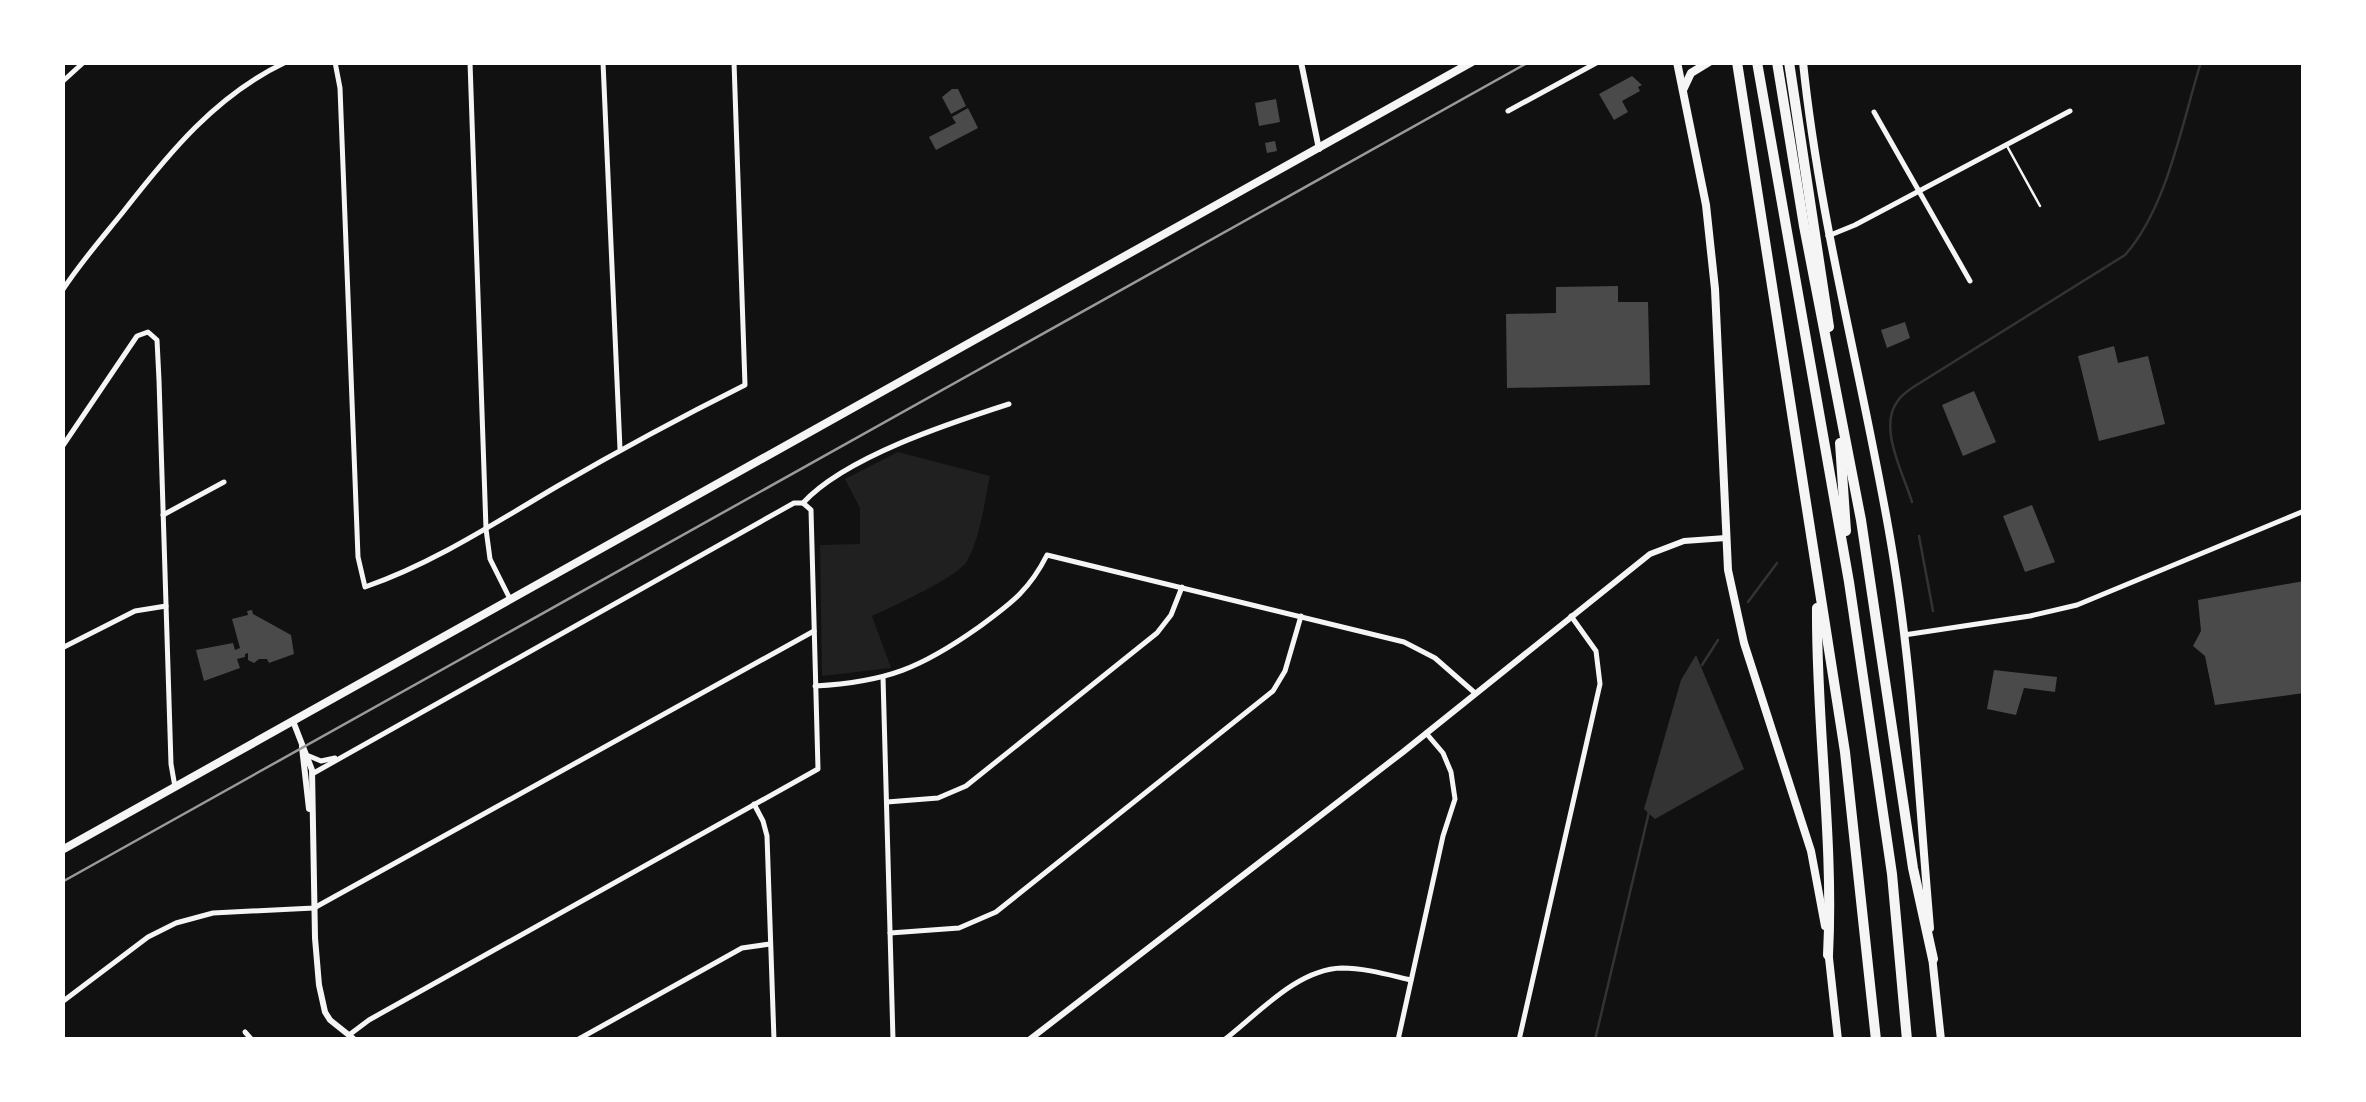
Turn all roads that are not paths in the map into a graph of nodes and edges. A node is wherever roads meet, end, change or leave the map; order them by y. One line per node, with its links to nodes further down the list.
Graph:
1 (84, 62): 17 (street)
2 (286, 62): 28 (street)
3 (335, 62): 36 (street)
4 (470, 62): 36 (street)
5 (603, 62): 31 (street)
6 (734, 62): 31 (street)
7 (1301, 62): 23 (street)
8 (1472, 62): 23 (main road)
9 (1598, 62): 20 (street)
10 (1676, 62): 18 (main road)
11 (1710, 62): 18 (main road)
12 (1737, 62): 38 (highway)
13 (1777, 62): 66 (highway)
14 (1789, 62): 39 (highway)
15 (1802, 65): 26 (main road)
16 (1758, 67): 39 (highway)
17 (62, 82)
18 (1682, 91): 37 (main road)
19 (2070, 110): 22 (street)
20 (1508, 111)
21 (1874, 112): 24 (street)
22 (2006, 145): 24 (street); 25 (lane)
23 (1319, 149): 41 (main road)
24 (1919, 191): 26 (street); 27 (street)
25 (2040, 206)
26 (1828, 236): 46 (main road)
27 (1970, 281)
28 (62, 292)
29 (1010, 404): 33 (street)
30 (62, 447): 35 (street)
31 (620, 450): 36 (street)
32 (224, 482): 35 (street)
33 (802, 503): 45 (street); 55 (street)
34 (2304, 511): 46 (street)
35 (163, 514): 42 (street)
36 (486, 528): 41 (street)
37 (1726, 538): 44 (street); 65 (main road)
38 (1817, 582): 65 (highway); 80 (highway)
39 (1849, 582): 81 (highway)
40 (1182, 587): 43 (street); 48 (street); 58 (street)
41 (510, 600): 51 (main road)
42 (166, 606): 47 (street); 57 (street)
43 (1300, 616): 50 (street); 63 (street)
44 (1571, 616): 50 (street); 78 (street)
45 (814, 631): 49 (street); 62 (street)
46 (1904, 635): 66 (main road)
47 (62, 648)
48 (884, 677): 49 (street); 58 (street)
49 (816, 686): 59 (street)
50 (1475, 693): 52 (street)
51 (293, 721): 53 (street); 57 (main road)
52 (1426, 732): 67 (street); 75 (street)
53 (302, 746): 54 (street); 60 (street)
54 (309, 756): 55 (street); 56 (street)
55 (343, 757): 56 (street)
56 (312, 774): 60 (street)
57 (175, 787): 61 (main road)
58 (887, 802): 63 (street)
59 (754, 804): 64 (street); 70 (street)
60 (311, 814): 62 (street)
61 (62, 850)
62 (314, 908): 68 (street); 70 (street)
63 (890, 933): 74 (street)
64 (770, 944): 72 (street); 73 (street)
65 (1828, 954): 79 (main road)
66 (1932, 959): 82 (main road)
67 (1412, 980): 76 (street); 77 (street)
68 (62, 1002)
69 (245, 1032): 71 (street)
70 (352, 1037)
71 (252, 1040)
72 (578, 1040)
73 (774, 1040)
74 (894, 1040)
75 (1029, 1040)
76 (1224, 1040)
77 (1398, 1040)
78 (1519, 1040)
79 (1838, 1040)
80 (1876, 1040)
81 (1907, 1040)
82 (1941, 1040)

